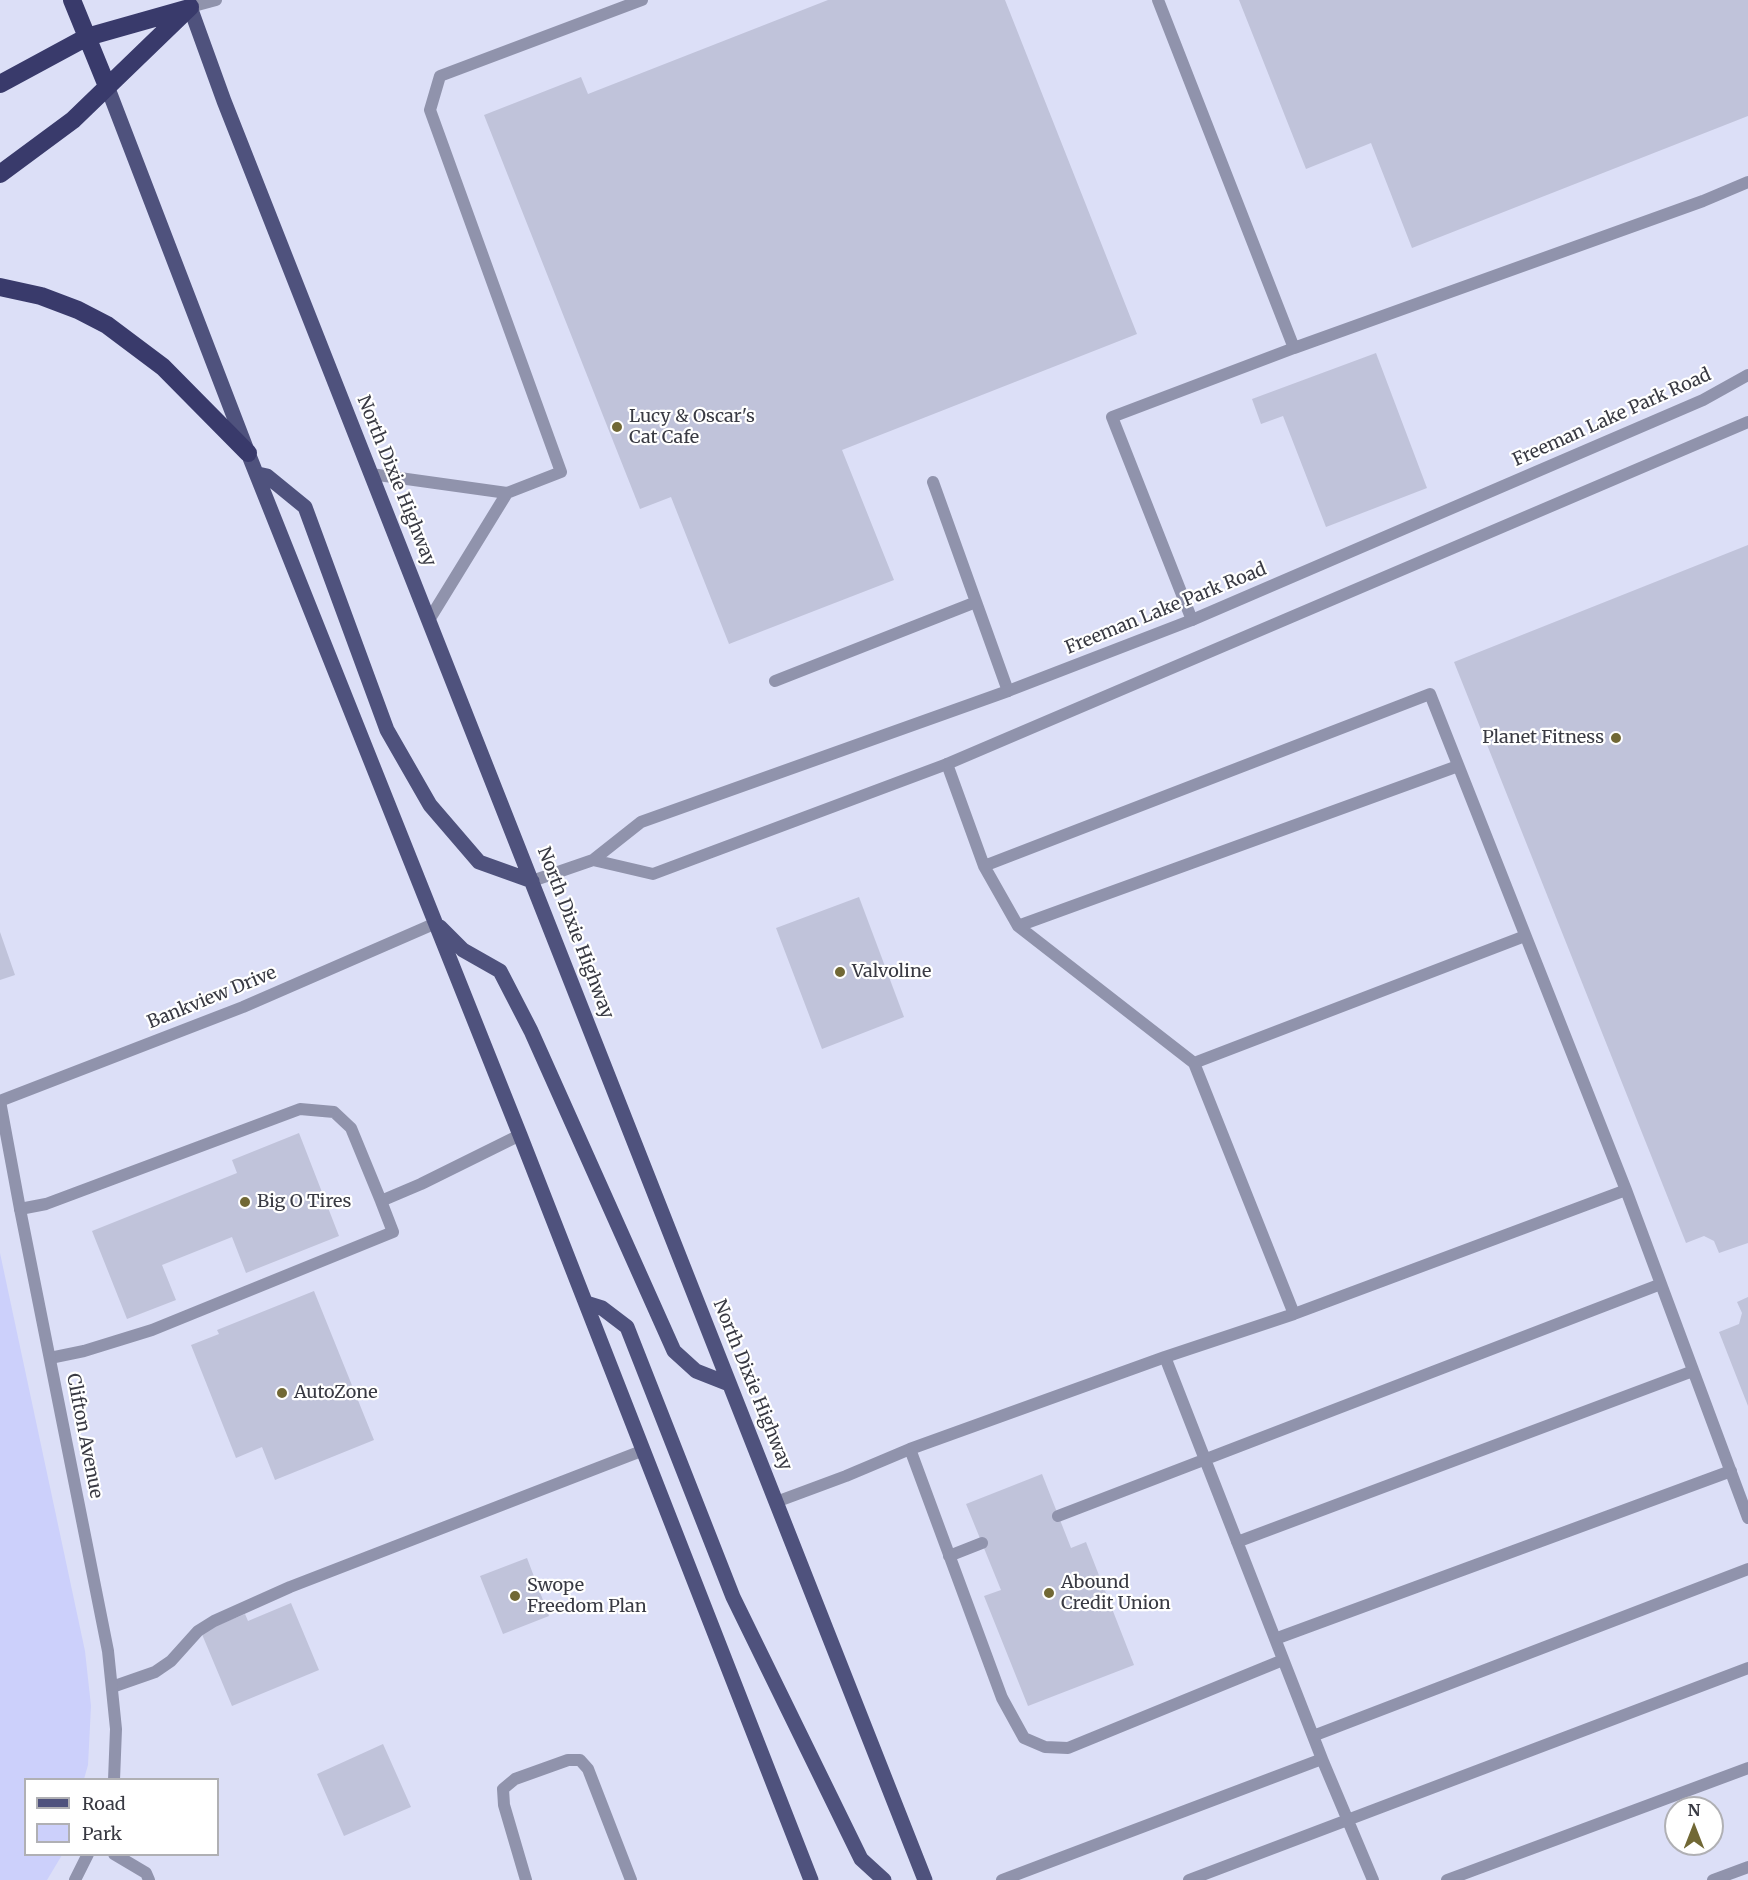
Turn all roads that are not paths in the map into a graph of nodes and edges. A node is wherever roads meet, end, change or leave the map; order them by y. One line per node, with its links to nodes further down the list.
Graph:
1 (72, 0): 6 (highway)
2 (216, 0): 5 (street)
3 (642, 0): 19 (street)
4 (1158, 0): 12 (street)
5 (189, 4): 6 (highway); 8 (highway); 17 (main road, North Dixie Highway)
6 (87, 37): 7 (highway); 8 (highway)
7 (0, 84)
8 (107, 86): 9 (highway); 15 (main road)
9 (0, 174)
10 (1748, 182): 12 (street)
11 (0, 287): 15 (highway)
12 (1294, 348): 22 (street)
13 (1748, 375): 22 (street, Freeman Lake Park Road)
14 (1748, 422): 25 (street)
15 (248, 453): 16 (main road)
16 (258, 474): 29 (main road); 30 (main road)
17 (371, 474): 19 (street); 21 (main road, North Dixie Highway)
18 (933, 482): 20 (street)
19 (507, 493): 21 (street)
20 (976, 602): 23 (street); 24 (street)
21 (429, 620): 29 (main road, North Dixie Highway)
22 (1192, 620): 24 (street, Freeman Lake Park Road)
23 (775, 681)
24 (1008, 691): 27 (street, Freeman Lake Park Road)
25 (947, 764): 27 (street); 28 (street)
26 (1458, 766): 28 (street); 31 (street); 32 (street)
27 (593, 860): 29 (street, Freeman Lake Park Road)
28 (984, 866): 31 (street)
29 (532, 881): 45 (main road, North Dixie Highway)
30 (436, 923): 34 (street, Bankview Drive); 35 (main road); 45 (main road)
31 (1018, 926): 33 (street)
32 (1525, 936): 33 (street); 36 (street)
33 (1194, 1063): 41 (street)
34 (0, 1101): 38 (street, Clifton Avenue)
35 (520, 1135): 37 (street); 40 (main road)
36 (1626, 1190): 39 (street); 41 (street)
37 (381, 1201): 38 (street); 43 (street)
38 (20, 1209): 43 (street, Clifton Avenue)
39 (1661, 1284): 44 (street); 48 (street)
40 (586, 1303): 47 (main road); 74 (main road)
41 (1294, 1314): 42 (street)
42 (1165, 1357): 46 (street); 48 (street)
43 (50, 1358): 60 (street, Clifton Avenue)
44 (1693, 1371): 49 (street); 53 (street)
45 (729, 1384): 50 (main road, North Dixie Highway)
46 (910, 1449): 50 (street); 55 (street)
47 (644, 1450): 60 (street); 73 (main road)
48 (1204, 1459): 51 (street); 53 (street)
49 (1731, 1471): 52 (street); 57 (street)
50 (776, 1502): 75 (main road, North Dixie Highway)
51 (1058, 1516)
52 (1748, 1518)
53 (1237, 1542): 57 (street)
54 (982, 1543): 55 (street)
55 (949, 1556): 58 (street)
56 (1748, 1569): 61 (street)
57 (1275, 1639): 58 (street)
58 (1283, 1660): 61 (street)
59 (1748, 1668): 65 (street)
60 (112, 1687): 64 (street, Clifton Avenue)
61 (1313, 1736): 62 (street)
62 (1322, 1759): 65 (street); 76 (street)
63 (1748, 1768): 79 (street)
64 (114, 1778)
65 (1347, 1819): 77 (street); 78 (street)
66 (87, 1856): 69 (street)
67 (117, 1856): 70 (street)
68 (1748, 1867): 80 (street)
69 (75, 1880)
70 (149, 1880)
71 (526, 1880): 72 (street)
72 (631, 1880)
73 (811, 1880)
74 (884, 1880)
75 (925, 1880)
76 (1002, 1880)
77 (1189, 1880)
78 (1373, 1880)
79 (1447, 1880)
80 (1713, 1880)

